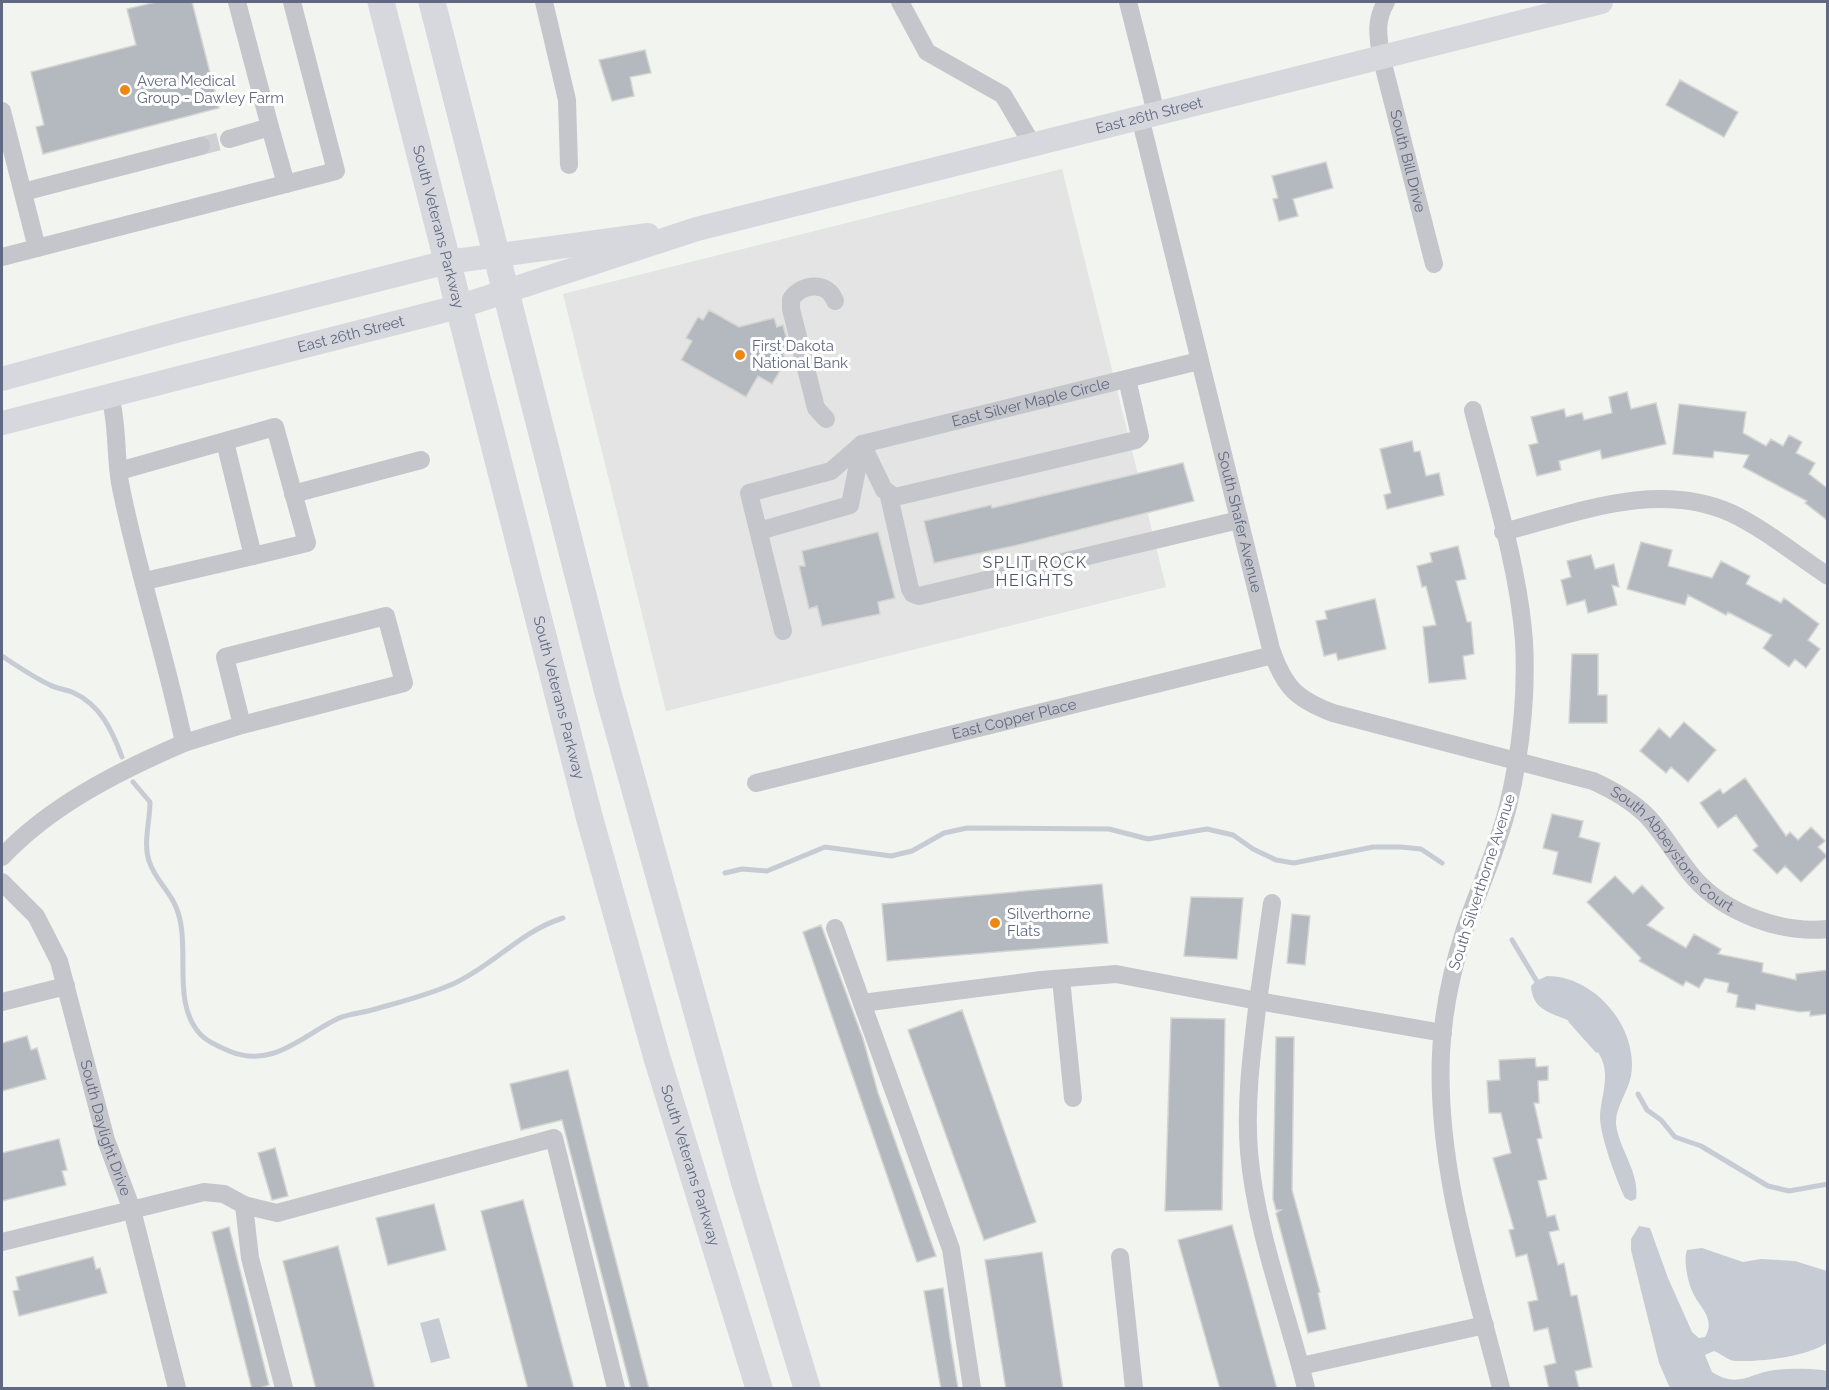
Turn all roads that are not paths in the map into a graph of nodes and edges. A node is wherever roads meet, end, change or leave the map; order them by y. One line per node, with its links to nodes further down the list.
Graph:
1 (237, 2): 13 (street)
2 (292, 2): 18 (street)
3 (381, 2): 24 (highway, South Veterans Parkway)
4 (432, 2): 22 (highway)
5 (543, 2): 17 (street)
6 (900, 2): 15 (street)
7 (1128, 2): 12 (street, South Shafer Avenue)
8 (1386, 2): 10 (street, South Bill Drive)
9 (1601, 2): 10 (main road, East 26th Street)
10 (1381, 56): 12 (main road, East 26th Street); 25 (street, South Bill Drive)
11 (2, 111): 19 (street)
12 (1148, 115): 15 (main road, East 26th Street); 29 (street, South Shafer Avenue)
13 (270, 127): 14 (street); 18 (street)
14 (229, 139)
15 (1032, 144): 20 (main road, East 26th Street)
16 (201, 146): 19 (street)
17 (569, 165)
18 (286, 184): 21 (street)
19 (23, 192): 21 (street)
20 (697, 229): 22 (main road, East 26th Street); 26 (main road, East 26th Street)
21 (37, 248): 23 (street)
22 (496, 256): 24 (main road, East 26th Street); 26 (highway)
23 (2, 258)
24 (447, 262): 28 (highway, South Veterans Parkway); 30 (main road, East 26th Street)
25 (1434, 264)
26 (505, 292): 28 (main road, East 26th Street); 76 (highway)
27 (835, 301): 34 (street)
28 (458, 308): 32 (main road, East 26th Street); 75 (highway, South Veterans Parkway)
29 (1199, 361): 31 (street, East Silver Maple Circle); 42 (street, South Shafer Avenue)
30 (2, 379)
31 (1127, 379): 37 (street, East Silver Maple Circle); 40 (street)
32 (110, 396): 35 (main road, East 26th Street); 39 (street)
33 (1473, 410): 44 (street, South Silverthorne Avenue)
34 (826, 419)
35 (2, 423)
36 (225, 442): 39 (street); 41 (street); 45 (street)
37 (862, 444): 40 (street); 43 (street); 43 (street)
38 (421, 460): 41 (street)
39 (119, 471): 47 (street)
40 (888, 492): 42 (street)
41 (293, 494): 45 (street)
42 (1239, 520): 49 (street, South Shafer Avenue)
43 (759, 531): 48 (street)
44 (1503, 532): 46 (street); 52 (street, South Silverthorne Avenue)
45 (253, 556): 47 (street)
46 (1827, 576)
47 (145, 580): 51 (street)
48 (783, 631)
49 (1273, 655): 52 (street, South Shafer Avenue); 53 (street, East Copper Place)
50 (242, 725): 50 (street); 51 (street)
51 (184, 743): 54 (street)
52 (1518, 761): 58 (street, South Abbeystone Court); 64 (street, South Silverthorne Avenue)
53 (756, 783)
54 (2, 857)
55 (2, 882): 60 (street, South Daylight Drive)
56 (1272, 903): 61 (street)
57 (835, 928): 63 (street)
58 (1827, 929)
59 (1061, 978): 61 (street); 63 (street); 65 (street)
60 (66, 986): 62 (street); 67 (street, South Daylight Drive)
61 (1258, 1001): 64 (street); 71 (street)
62 (2, 1002)
63 (861, 1003): 77 (street)
64 (1443, 1033): 70 (street, South Silverthorne Avenue)
65 (1073, 1098)
66 (244, 1205): 67 (street); 73 (street); 74 (street)
67 (132, 1210): 68 (street); 72 (street, South Daylight Drive)
68 (2, 1242)
69 (1120, 1257): 78 (street)
70 (1485, 1325): 71 (street); 80 (street, South Silverthorne Avenue)
71 (1300, 1366): 79 (street)
72 (177, 1389)
73 (284, 1389)
74 (616, 1389)
75 (759, 1389)
76 (807, 1389)
77 (972, 1389)
78 (1134, 1389)
79 (1306, 1389)
80 (1501, 1389)

